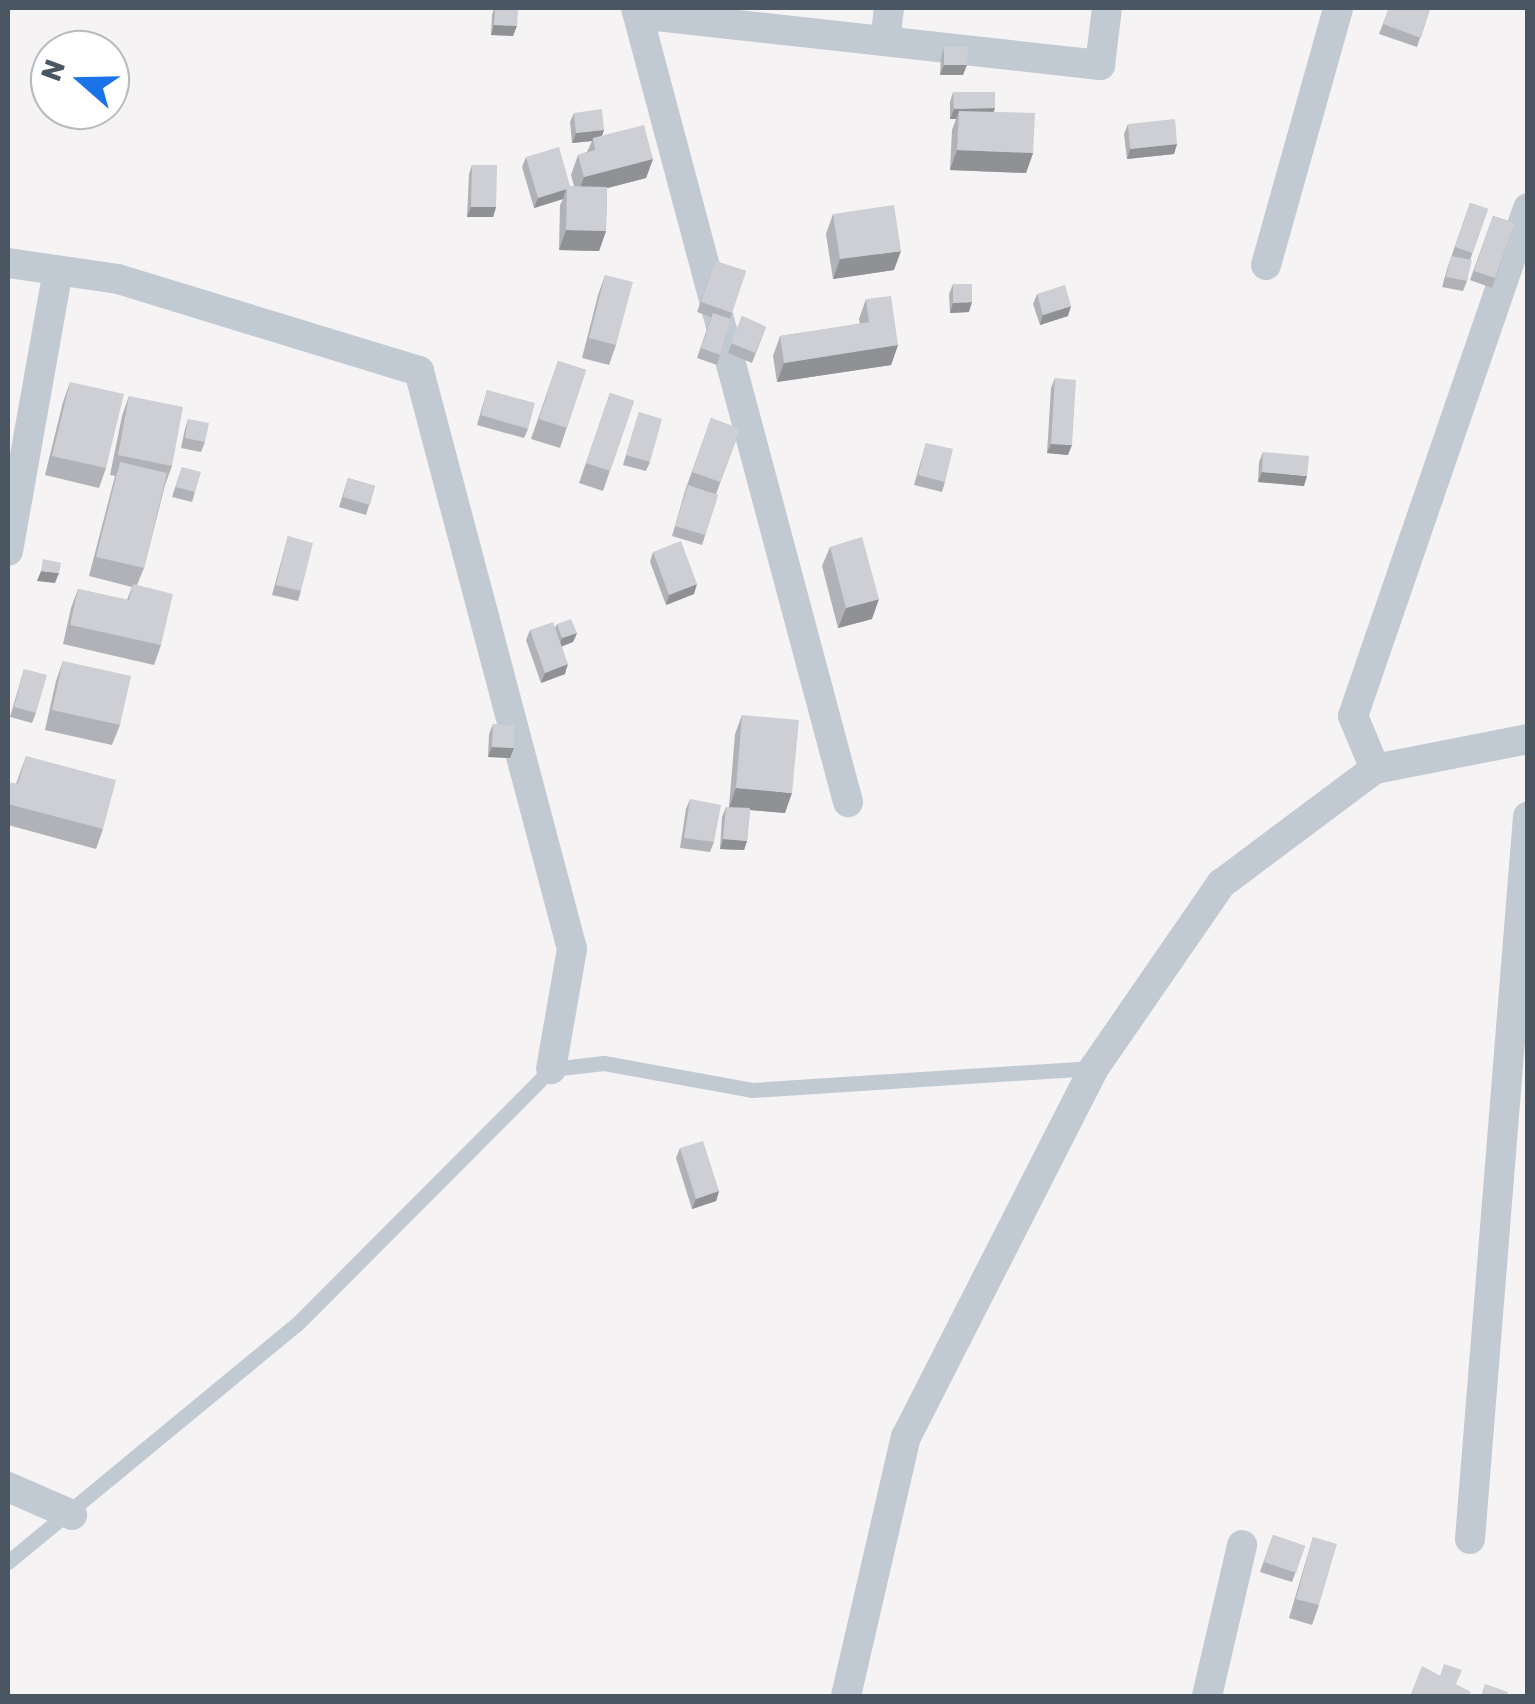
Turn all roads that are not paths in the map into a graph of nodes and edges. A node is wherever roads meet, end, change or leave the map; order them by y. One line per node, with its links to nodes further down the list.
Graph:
1 (890, 8): 5 (street)
2 (1107, 8): 5 (street)
3 (1338, 8): 8 (street)
4 (637, 11): 5 (street); 13 (street)
5 (884, 41)
6 (1528, 208): 12 (street)
7 (8, 263): 9 (street)
8 (1266, 264)
9 (58, 271): 10 (street); 16 (street)
10 (8, 551)
11 (1528, 739): 12 (street)
12 (1375, 769): 15 (street)
13 (848, 802)
14 (1528, 816): 19 (street)
15 (1094, 1068): 16 (lane); 22 (street)
16 (551, 1069): 18 (lane)
17 (8, 1487): 18 (street)
18 (72, 1515): 21 (lane)
19 (1470, 1539)
20 (1242, 1545): 23 (street)
21 (8, 1562)
22 (846, 1696)
23 (1207, 1696)

